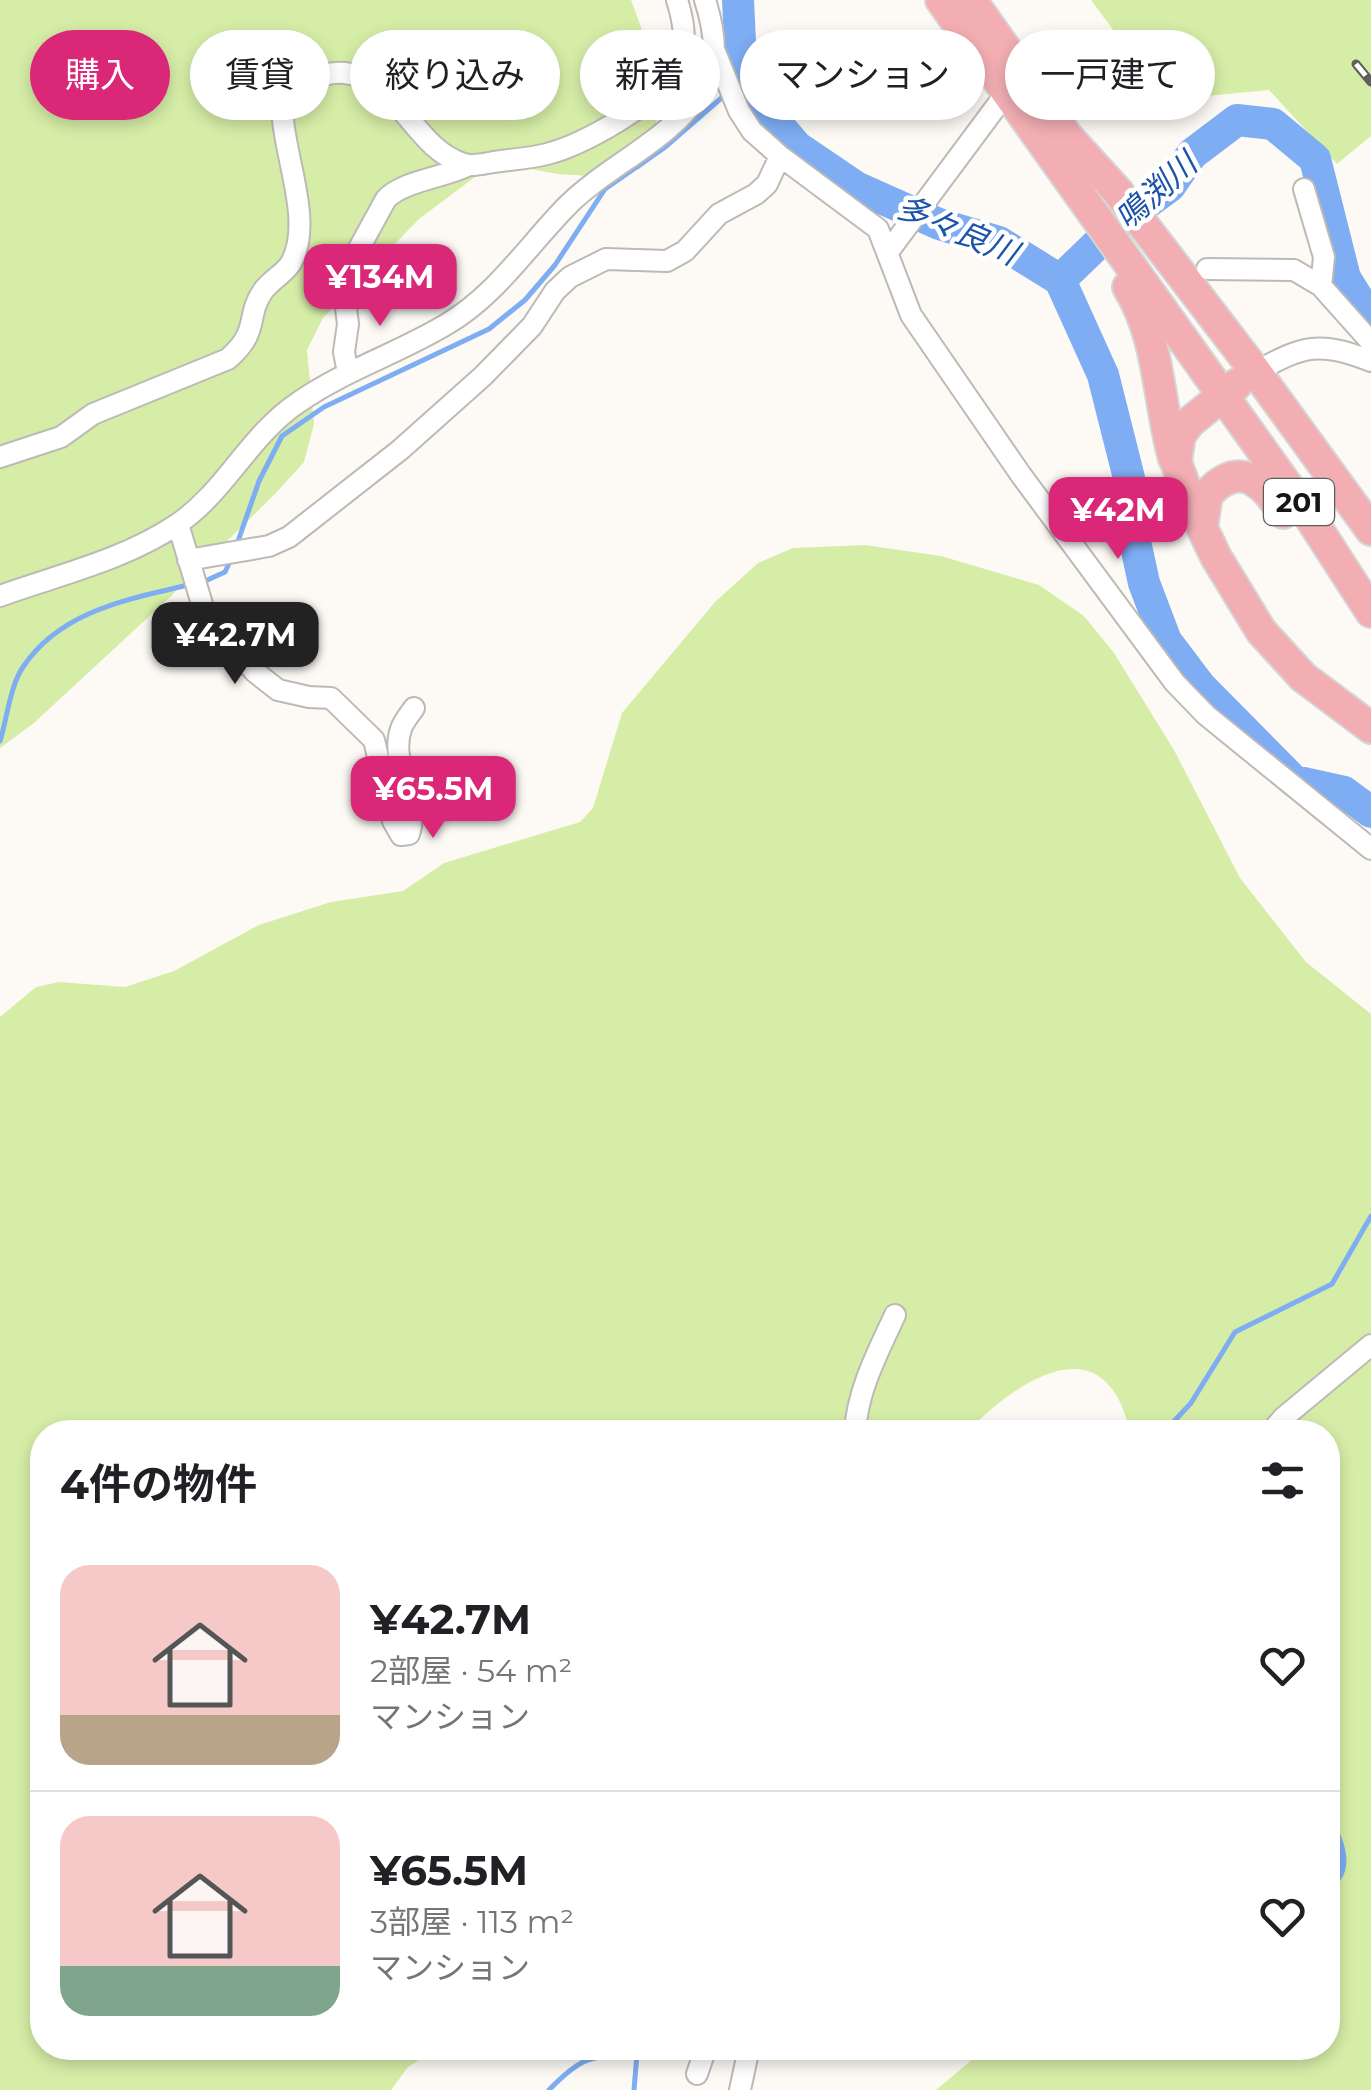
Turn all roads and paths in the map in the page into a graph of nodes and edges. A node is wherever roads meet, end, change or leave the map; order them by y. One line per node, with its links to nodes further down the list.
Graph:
1 (677, 0): 14 (street)
2 (705, 0): 5 (street)
3 (941, 0): 8 (highway, 201)
4 (971, 0): 7 (highway, 201)
5 (711, 30)
6 (720, 64): 13 (street)
7 (1005, 64)
8 (1005, 73)
9 (1005, 99): 18 (street)
10 (676, 120): 23 (street)
11 (1043, 120): 16 (highway, 201)
12 (1050, 120): 16 (highway, 201)
13 (780, 156): 18 (street); 30 (street)
14 (467, 166): 23 (street); 25 (street)
15 (1304, 189): 20 (street)
16 (1107, 202): 17 (highway, 201)
17 (1129, 233): 24 (highway, 201); 24 (highway, 201); 26 (highway, 201)
18 (888, 252): 35 (street)
19 (1207, 269): 20 (street)
20 (1321, 286): 21 (street)
21 (1371, 342)
22 (1371, 362): 24 (street)
23 (348, 373): 28 (street)
24 (1238, 384): 26 (highway); 27 (highway, 201); 32 (highway, 201)
25 (0, 457)
26 (1176, 462): 29 (highway, 201)
27 (1369, 522)
28 (178, 524): 30 (street); 31 (street)
29 (1202, 528): 32 (highway); 34 (highway, 201)
30 (188, 560): 33 (street)
31 (0, 596)
32 (1369, 599)
33 (414, 708)
34 (1371, 728)
35 (1371, 848)
36 (895, 1315): 38 (street)
37 (1371, 1345): 39 (street)
38 (856, 1420)
39 (1281, 1420)
40 (702, 2060): 42 (street)
41 (746, 2060): 43 (street)
42 (697, 2074)
43 (740, 2090)

